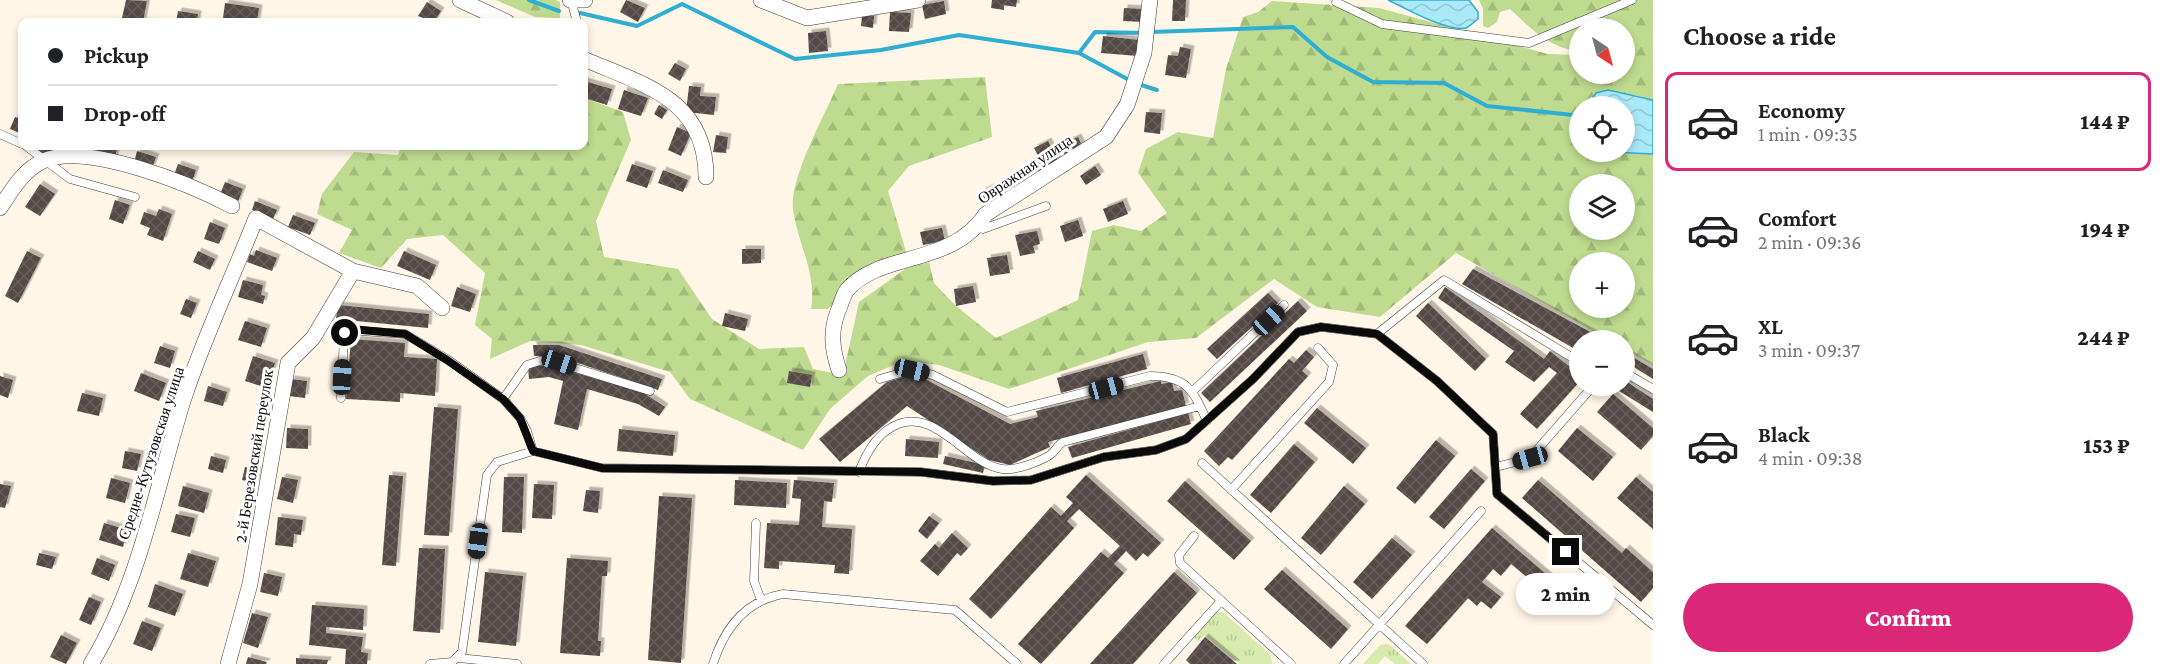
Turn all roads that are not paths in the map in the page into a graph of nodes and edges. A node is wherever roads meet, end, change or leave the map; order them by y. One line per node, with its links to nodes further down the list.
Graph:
1 (460, 0): 9 (street)
2 (571, 0): 3 (street); 10 (lane)
3 (585, 0)
4 (761, 0): 5 (street)
5 (918, 0)
6 (1150, 0): 21 (street, Овражная улица)
7 (1632, 0): 8 (lane)
8 (1336, 2)
9 (498, 18)
10 (576, 18)
11 (588, 58): 16 (street)
12 (0, 134): 13 (lane)
13 (18, 142)
14 (30, 150): 15 (lane)
15 (44, 161): 17 (lane); 18 (street); 20 (street)
16 (706, 177)
17 (135, 197)
18 (232, 206)
19 (1046, 206): 21 (lane)
20 (0, 208)
21 (978, 226): 28 (street, Овражная улица)
22 (353, 271): 24 (street); 53 (street, Средне-Кутузовская улица); 54 (street, 2-й Березовский переулок)
23 (1284, 305): 33 (lane)
24 (442, 308)
25 (1377, 334): 27 (lane); 38 (lane); 41 (lane)
26 (1318, 348): 43 (lane)
27 (1569, 356)
28 (839, 370)
29 (1635, 378): 31 (lane)
30 (880, 379): 33 (lane)
31 (1653, 389)
32 (650, 391): 36 (lane)
33 (1192, 391): 37 (lane)
34 (1584, 396): 41 (lane)
35 (342, 398): 36 (lane)
36 (503, 399): 39 (lane)
37 (1200, 406): 38 (lane); 42 (lane)
38 (1208, 421): 42 (lane)
39 (533, 451): 42 (lane); 51 (lane)
40 (1202, 463): 43 (lane)
41 (1496, 467): 50 (lane)
42 (859, 472)
43 (1231, 490): 49 (lane)
44 (1481, 511): 49 (lane)
45 (756, 523): 47 (lane)
46 (1194, 536): 48 (lane)
47 (760, 600): 57 (lane); 58 (lane)
48 (1221, 601): 52 (lane); 59 (lane)
49 (1380, 624): 60 (lane); 61 (lane)
50 (1653, 625)
51 (459, 658): 55 (lane); 56 (lane)
52 (1166, 663)
53 (91, 664)
54 (228, 664)
55 (430, 664)
56 (517, 664)
57 (713, 664)
58 (1017, 664)
59 (1291, 664)
60 (1344, 664)
61 (1423, 664)

